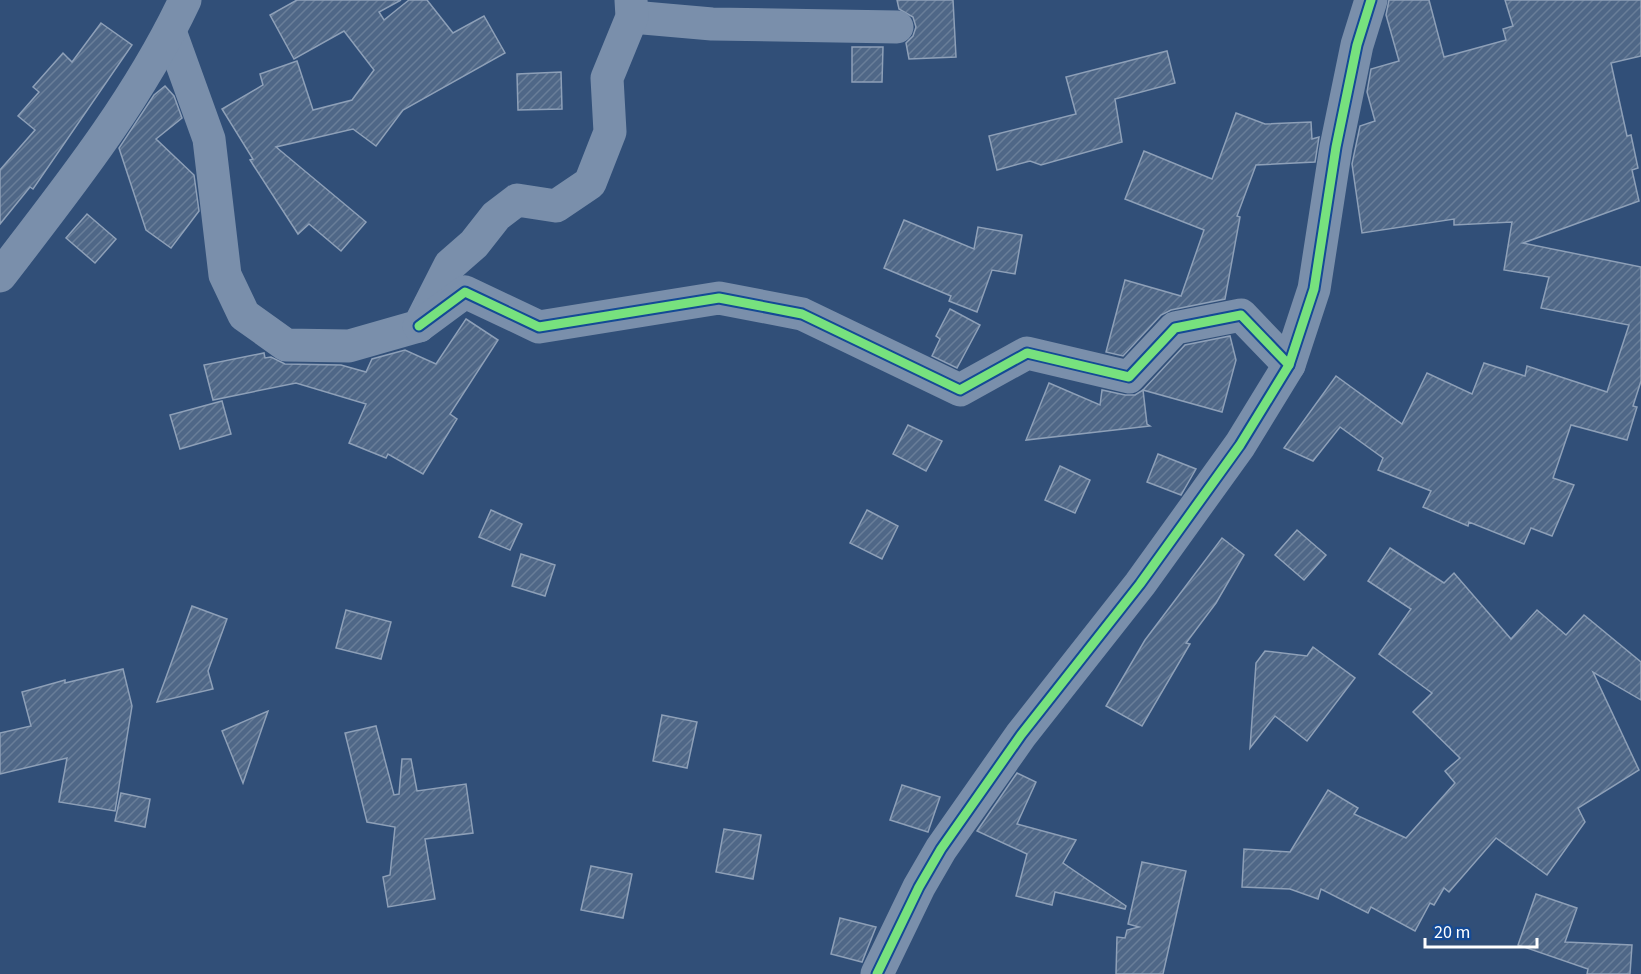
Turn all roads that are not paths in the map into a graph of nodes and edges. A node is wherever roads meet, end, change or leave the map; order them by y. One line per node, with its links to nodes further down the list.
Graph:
1 (185, 0): 5 (street)
2 (1371, 0): 8 (street)
3 (631, 8): 4 (street); 7 (street)
4 (897, 27)
5 (170, 31): 6 (street); 7 (street)
6 (0, 276)
7 (419, 326): 8 (street)
8 (1289, 365): 9 (street)
9 (877, 974)

